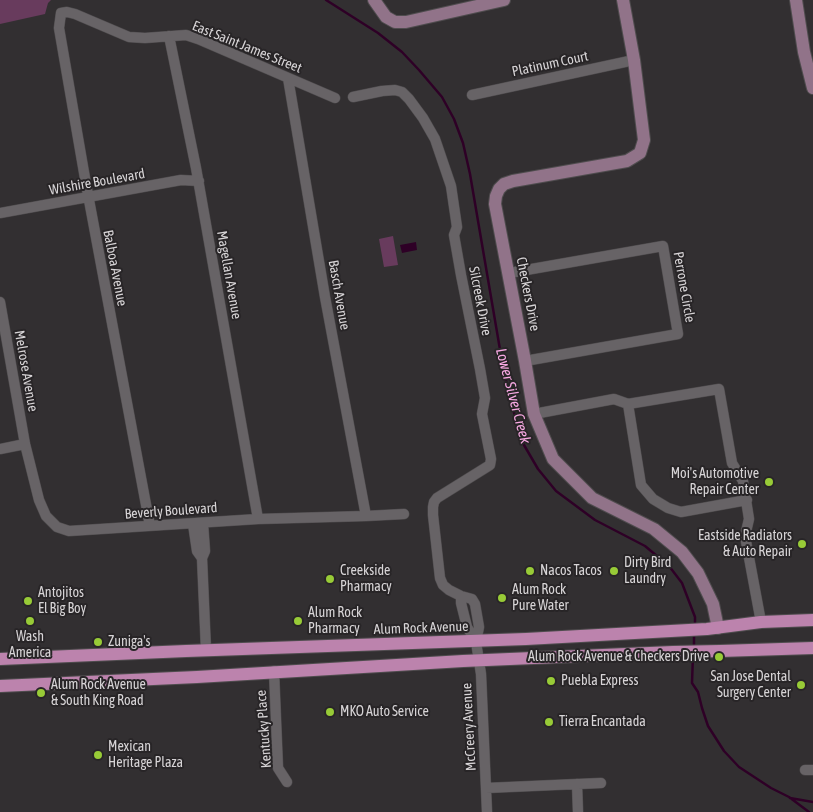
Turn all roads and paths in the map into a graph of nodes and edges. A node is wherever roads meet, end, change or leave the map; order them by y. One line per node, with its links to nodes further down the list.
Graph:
1 (374, 0): 2 (street)
2 (504, 0)
3 (624, 0): 7 (street, Checkers Drive)
4 (796, 0): 9 (street)
5 (61, 13): 6 (street, East Saint James Street); 14 (street, Balboa Avenue)
6 (169, 36): 8 (street, East Saint James Street); 13 (street, Magellan Avenue)
7 (634, 60): 10 (street, Platinum Court); 16 (street, Checkers Drive)
8 (288, 78): 12 (street, East Saint James Street); 25 (street, Basch Avenue)
9 (813, 88)
10 (472, 95)
11 (353, 97): 32 (street, Silcreek Drive)
12 (335, 98)
13 (199, 181): 14 (street, Wilshire Boulevard); 26 (street, Magellan Avenue)
14 (88, 197): 15 (street, Wilshire Boulevard); 28 (street, Balboa Avenue)
15 (0, 213)
16 (509, 273): 18 (street, Checkers Drive); 18 (street, Perrone Circle)
17 (0, 302): 21 (street, Melrose Avenue)
18 (525, 361): 20 (street, Checkers Drive)
19 (628, 404): 20 (street); 23 (street); 23 (street)
20 (534, 414): 31 (street, Checkers Drive)
21 (25, 444): 22 (street); 28 (street, Beverly Boulevard)
22 (0, 449)
23 (747, 500): 30 (street)
24 (404, 514): 25 (street, Beverly Boulevard)
25 (366, 516): 26 (street, Beverly Boulevard)
26 (258, 519): 27 (street, Beverly Boulevard)
27 (198, 523): 28 (street, Beverly Boulevard); 34 (street)
28 (150, 526)
29 (813, 620): 30 (main road, Alum Rock Avenue)
30 (761, 622): 31 (main road, Alum Rock Avenue)
31 (713, 629): 32 (main road, Alum Rock Avenue)
32 (476, 642): 34 (main road, Alum Rock Avenue); 36 (street, McCreery Avenue)
33 (813, 648): 36 (main road)
34 (206, 650): 35 (main road, Alum Rock Avenue)
35 (0, 659)
36 (479, 661): 37 (main road); 42 (street, McCreery Avenue)
37 (274, 672): 38 (main road); 39 (street, Kentucky Place)
38 (0, 686)
39 (287, 782)
40 (601, 783): 41 (street)
41 (577, 784): 42 (street); 44 (street)
42 (486, 788): 43 (street, McCreery Avenue)
43 (487, 812)
44 (578, 812)

